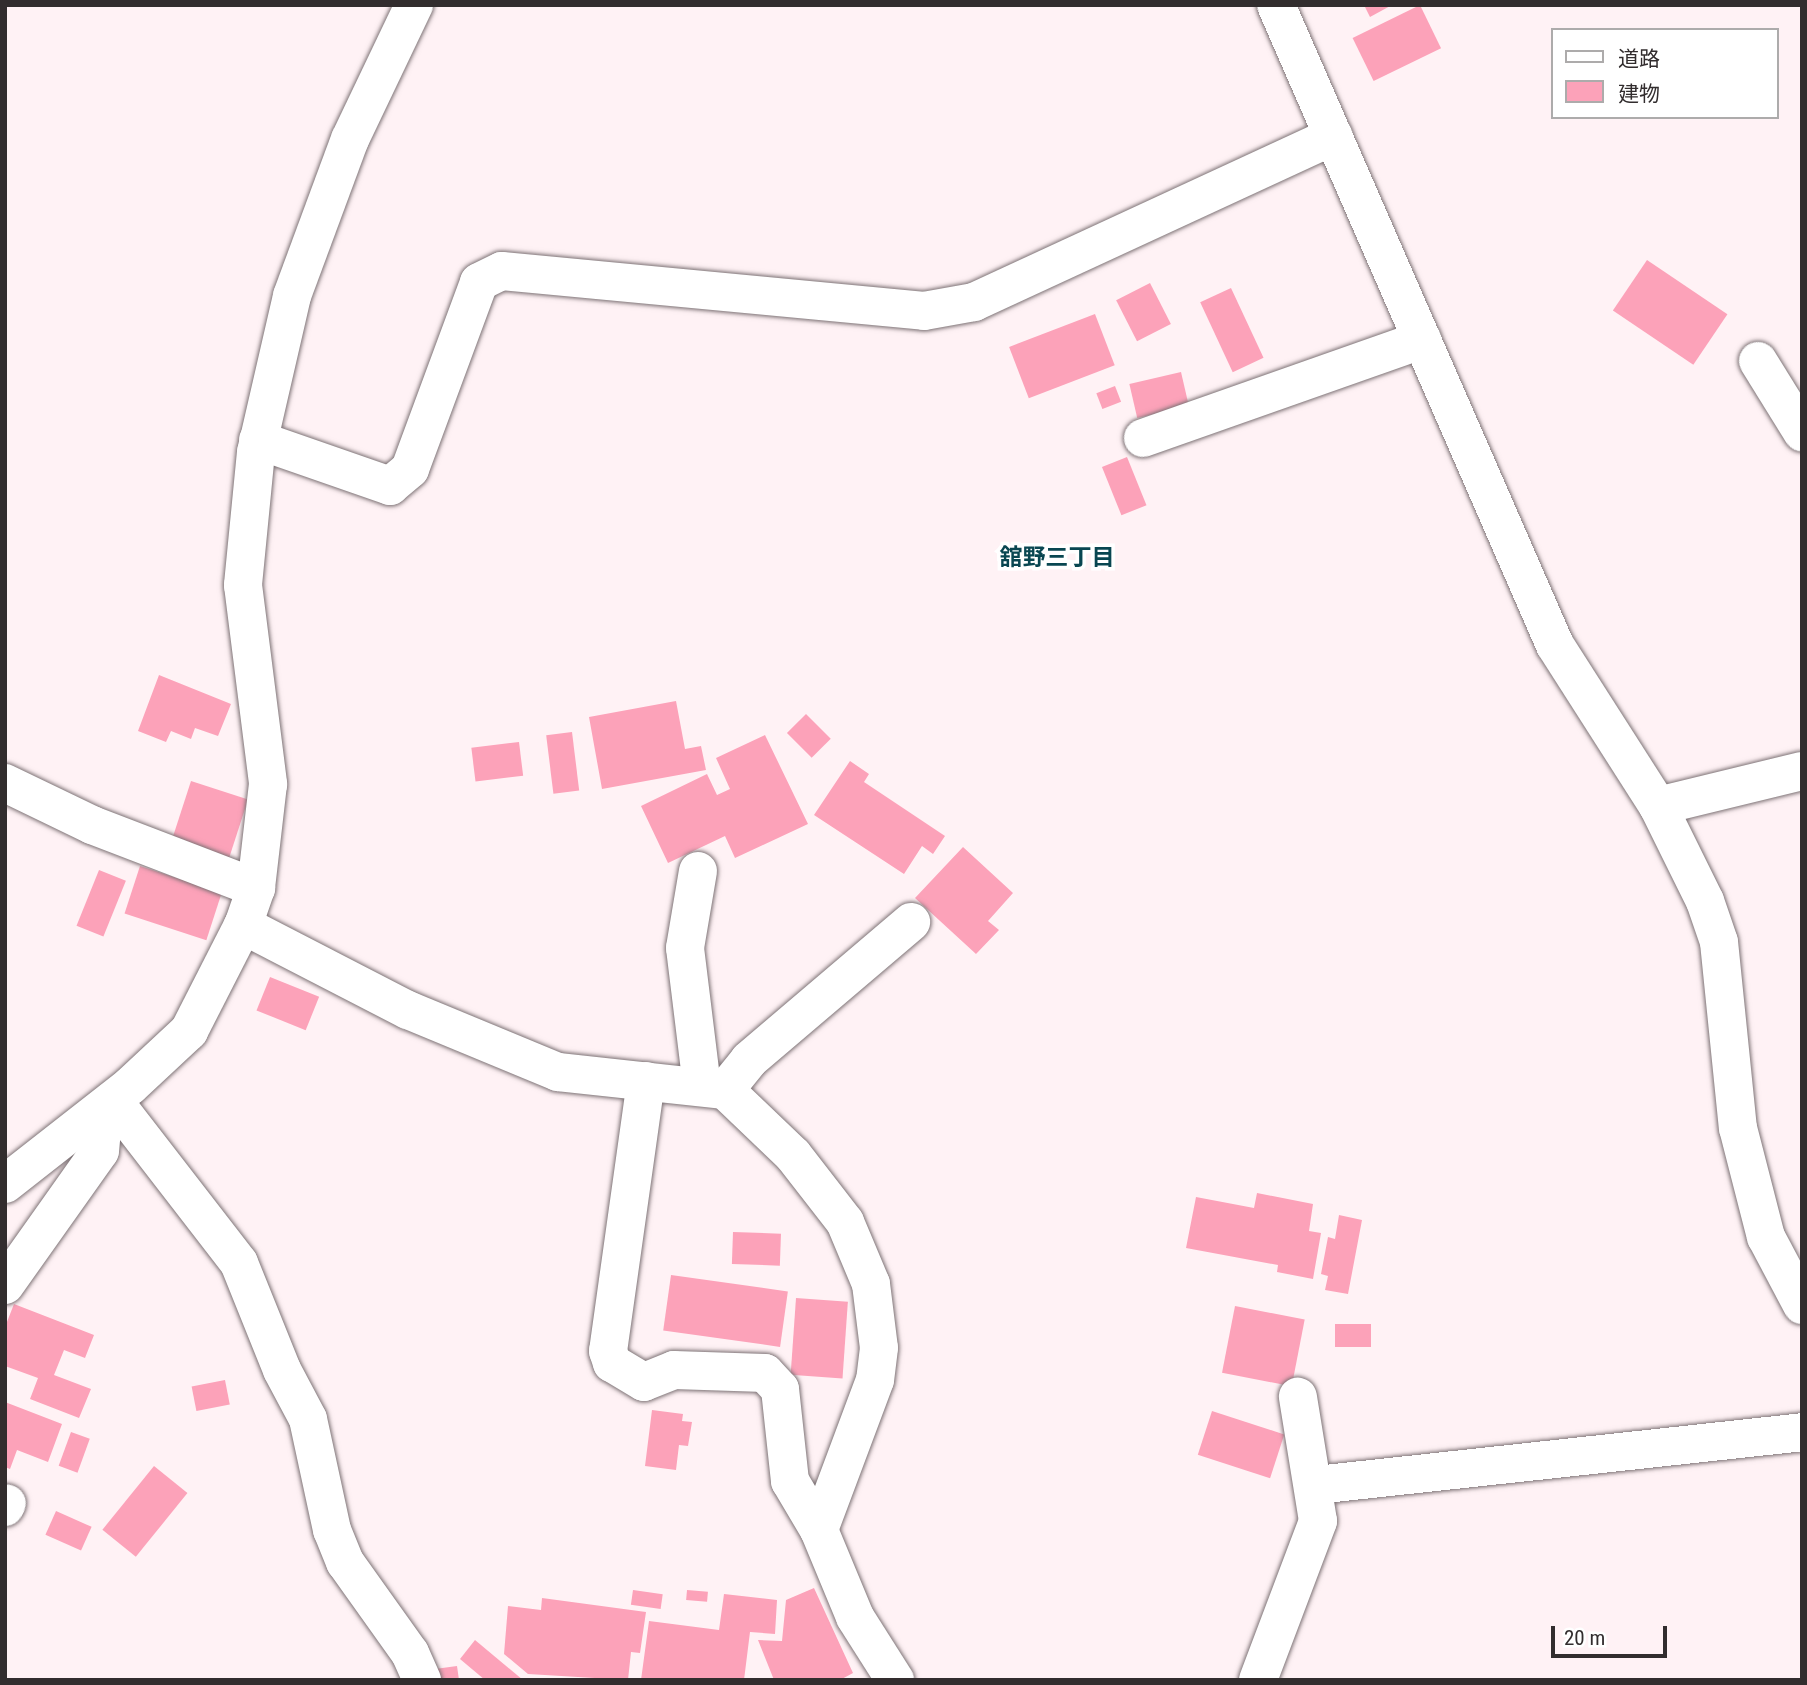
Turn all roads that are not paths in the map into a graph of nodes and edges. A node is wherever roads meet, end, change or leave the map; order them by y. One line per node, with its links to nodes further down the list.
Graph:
1 (414, 5): 8 (street)
2 (1276, 5): 3 (street)
3 (1333, 136): 4 (street); 8 (street)
4 (1422, 340): 7 (street); 11 (street)
5 (1758, 361): 6 (street)
6 (1802, 432)
7 (1143, 438)
8 (258, 440): 13 (street)
9 (1802, 771): 11 (street)
10 (5, 783): 13 (street)
11 (1658, 806): 21 (street)
12 (698, 871): 17 (street)
13 (256, 888): 15 (street)
14 (911, 922): 17 (street)
15 (243, 925): 16 (street); 18 (street)
16 (646, 1081): 17 (street); 25 (street)
17 (713, 1088): 25 (street)
18 (108, 1104): 19 (street); 20 (street); 26 (street)
19 (5, 1184)
20 (5, 1285)
21 (1802, 1305)
22 (1298, 1397): 24 (street)
23 (1802, 1432): 24 (street)
24 (1317, 1485): 28 (street)
25 (819, 1530): 27 (street)
26 (422, 1680)
27 (895, 1680)
28 (1258, 1680)

